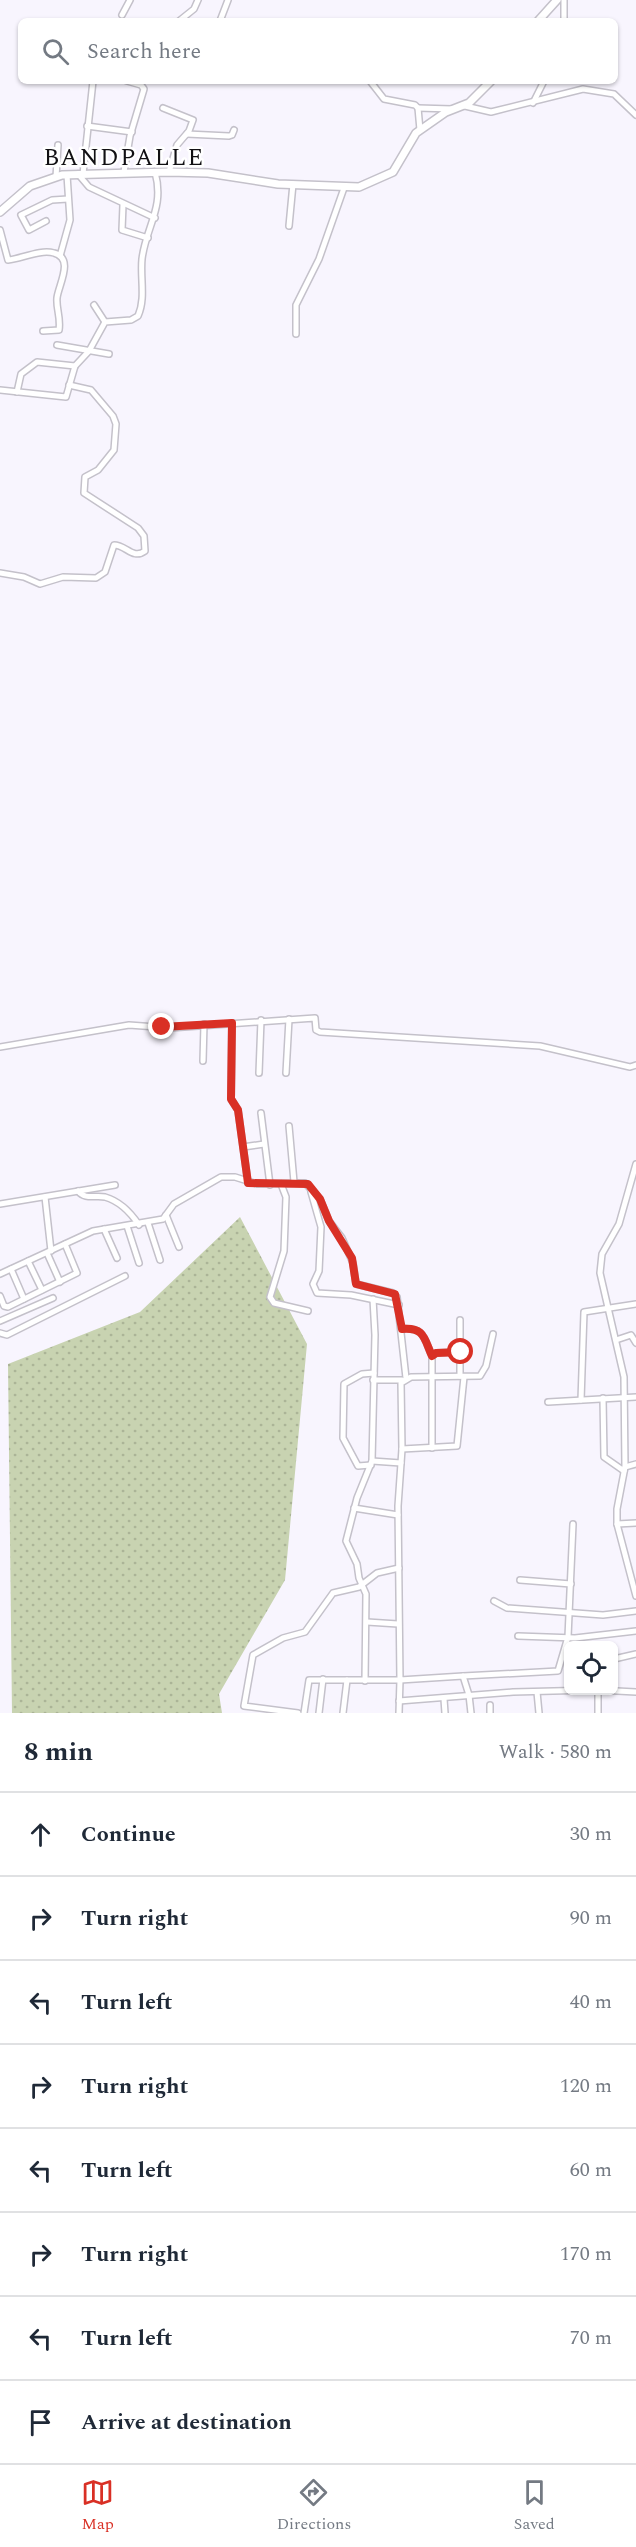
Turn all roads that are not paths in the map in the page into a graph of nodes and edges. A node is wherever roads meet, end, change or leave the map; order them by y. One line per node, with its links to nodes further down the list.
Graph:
1 (130, 0): 6 (street)
2 (198, 0): 7 (street)
3 (228, 0): 8 (street)
4 (557, 0): 9 (street)
5 (564, 0): 10 (street)
6 (122, 15)
7 (183, 18)
8 (221, 18)
9 (541, 18)
10 (564, 18)
11 (93, 84): 22 (street)
12 (144, 84): 25 (street)
13 (372, 84): 19 (street)
14 (488, 84): 17 (street)
15 (542, 84): 16 (street)
16 (533, 103): 17 (street); 21 (street)
17 (465, 106): 20 (street)
18 (163, 108): 26 (street)
19 (418, 108): 20 (street); 24 (street)
20 (453, 110): 24 (street)
21 (636, 115)
22 (87, 126): 25 (street); 31 (street)
23 (234, 130): 26 (street)
24 (420, 130): 35 (street)
25 (132, 132): 28 (street)
26 (187, 134): 30 (street)
27 (58, 146): 33 (street)
28 (124, 172): 29 (street); 31 (street)
29 (155, 172): 30 (street); 39 (street)
30 (169, 172): 34 (street)
31 (81, 174): 32 (street); 37 (street)
32 (67, 175): 33 (street); 36 (street)
33 (56, 177): 38 (street)
34 (293, 184): 35 (street); 41 (street)
35 (344, 188): 48 (street)
36 (68, 199): 40 (street); 44 (street)
37 (123, 205): 39 (street); 43 (street)
38 (0, 212)
39 (155, 218): 43 (street)
40 (46, 221)
41 (289, 226)
42 (0, 230): 44 (street)
43 (148, 238): 46 (street)
44 (60, 256): 47 (street)
45 (94, 305): 46 (street)
46 (105, 322): 50 (street)
47 (43, 332)
48 (296, 334)
49 (57, 345): 50 (street)
50 (89, 351): 51 (street); 52 (street)
51 (109, 354)
52 (75, 366): 53 (street); 55 (street)
53 (69, 385): 55 (street); 56 (street)
54 (0, 390): 55 (street)
55 (17, 392)
56 (0, 573)
57 (289, 1019): 58 (street); 63 (street); 65 (street)
58 (261, 1020): 59 (street); 64 (street)
59 (232, 1023): 60 (street); 69 (street)
60 (204, 1024): 61 (street); 62 (street)
61 (0, 1047)
62 (203, 1061)
63 (636, 1065)
64 (259, 1073)
65 (286, 1073)
66 (261, 1113): 68 (street)
67 (289, 1126): 71 (street)
68 (264, 1144): 69 (street); 75 (street)
69 (243, 1147): 72 (street)
70 (636, 1164): 103 (street)
71 (294, 1182): 73 (street); 76 (street)
72 (248, 1183): 75 (street); 80 (street)
73 (281, 1184): 75 (street); 104 (street)
74 (115, 1185): 77 (street)
75 (270, 1185)
76 (310, 1188): 100 (street); 102 (street)
77 (78, 1191): 78 (street); 82 (street)
78 (45, 1197): 79 (street); 87 (street)
79 (0, 1204)
80 (166, 1215): 81 (street); 86 (street)
81 (148, 1223): 82 (street); 89 (street)
82 (139, 1225): 83 (street)
83 (127, 1226): 84 (street); 91 (street)
84 (104, 1229): 85 (street); 88 (street)
85 (65, 1244): 87 (street); 95 (street)
86 (179, 1247)
87 (49, 1252): 90 (street); 95 (street)
88 (117, 1258)
89 (160, 1260)
90 (28, 1261): 92 (street); 96 (street)
91 (140, 1263)
92 (11, 1269): 93 (street); 99 (street)
93 (0, 1274)
94 (124, 1276): 108 (street)
95 (60, 1281): 96 (street)
96 (42, 1290): 99 (street)
97 (0, 1296): 99 (street)
98 (53, 1298): 106 (street)
99 (24, 1299)
100 (373, 1299): 102 (street); 114 (street)
101 (636, 1304): 103 (street)
102 (399, 1305): 107 (street)
103 (608, 1309): 110 (street); 121 (street)
104 (308, 1311)
105 (460, 1320): 112 (street)
106 (0, 1322)
107 (402, 1329): 113 (street); 117 (street)
108 (0, 1333)
109 (493, 1334): 115 (street)
110 (616, 1340): 111 (street); 118 (street)
111 (636, 1343)
112 (461, 1352): 113 (street); 115 (street)
113 (432, 1356): 116 (street)
114 (374, 1377): 117 (street); 125 (street); 125 (street)
115 (462, 1377): 116 (street); 123 (street)
116 (433, 1378): 117 (street); 123 (street)
117 (404, 1379): 124 (street)
118 (626, 1397): 119 (street); 120 (street); 128 (street)
119 (636, 1397)
120 (603, 1398): 121 (street); 128 (street)
121 (581, 1400): 122 (street)
122 (548, 1402)
123 (432, 1448): 124 (street)
124 (402, 1449): 126 (street)
125 (371, 1463): 126 (street); 129 (street)
126 (401, 1463): 130 (street)
127 (636, 1464): 128 (street)
128 (625, 1469): 133 (street)
129 (354, 1508): 130 (street); 137 (street)
130 (398, 1515): 134 (street)
131 (636, 1523): 133 (street)
132 (573, 1524): 136 (street)
133 (616, 1524): 138 (street)
134 (399, 1568): 137 (street); 143 (street)
135 (520, 1580): 136 (street)
136 (571, 1584): 140 (street)
137 (361, 1586): 142 (street); 163 (street)
138 (636, 1596)
139 (494, 1601): 140 (street)
140 (569, 1611): 141 (street); 146 (street)
141 (636, 1611)
142 (367, 1622): 143 (street); 153 (street)
143 (398, 1624): 152 (street)
144 (636, 1631): 146 (street)
145 (518, 1636): 146 (street)
146 (568, 1637): 149 (street)
147 (636, 1654): 148 (street)
148 (618, 1658)
149 (463, 1676): 152 (street); 158 (street)
150 (323, 1679): 151 (street); 164 (street); 165 (street)
151 (346, 1680): 153 (street); 166 (street)
152 (400, 1680): 153 (street); 161 (street)
153 (365, 1681)
154 (537, 1692): 155 (street); 158 (street); 171 (street)
155 (564, 1692)
156 (618, 1692): 157 (street)
157 (636, 1692)
158 (470, 1695): 160 (street); 169 (street)
159 (597, 1695): 172 (street)
160 (444, 1699): 161 (street); 168 (street)
161 (399, 1701): 167 (street)
162 (490, 1705): 170 (street)
163 (298, 1713)
164 (304, 1713)
165 (319, 1713)
166 (344, 1713)
167 (399, 1713)
168 (445, 1713)
169 (471, 1713)
170 (490, 1713)
171 (539, 1713)
172 (598, 1713)

